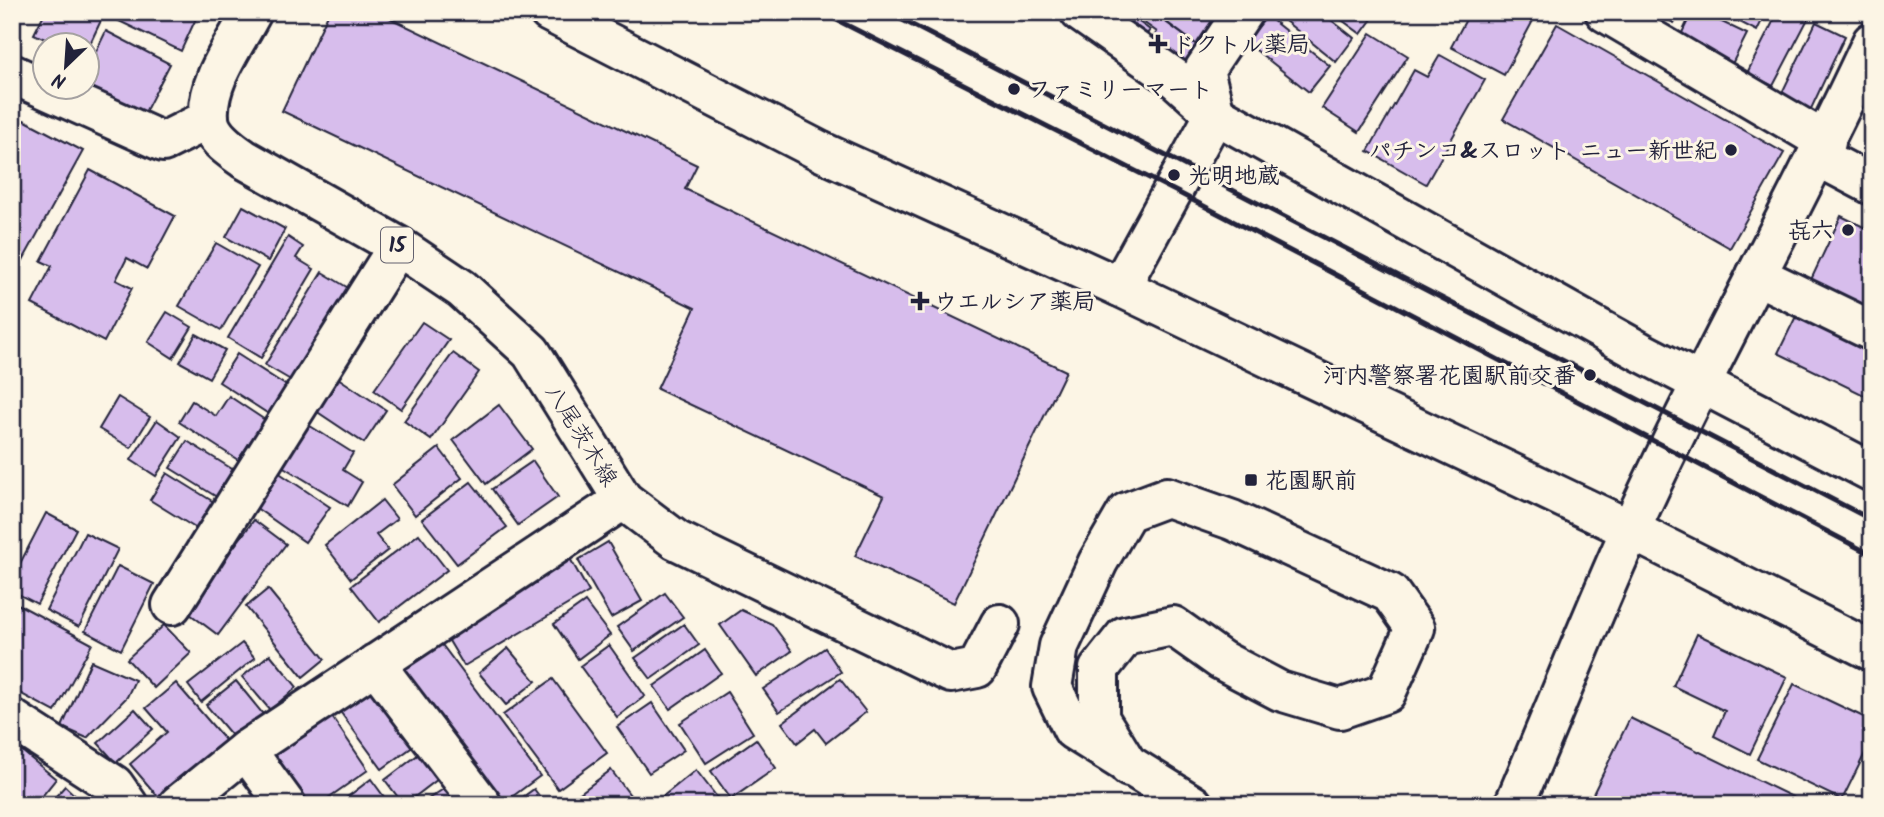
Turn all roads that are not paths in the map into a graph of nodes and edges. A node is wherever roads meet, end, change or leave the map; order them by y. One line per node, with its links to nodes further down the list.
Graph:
1 (252, 12): 9 (street)
2 (549, 12): 14 (street)
3 (1080, 12): 8 (street)
4 (1243, 12): 8 (street)
5 (1605, 12): 10 (street)
6 (1872, 42): 10 (street)
7 (12, 74): 9 (street)
8 (1215, 114): 14 (street); 16 (street)
9 (209, 119): 12 (street, 八尾茨木線 / 15)
10 (1823, 149): 11 (street); 13 (street)
11 (1872, 185)
12 (398, 246): 18 (street, 八尾茨木線 / 15); 20 (street)
13 (1756, 275): 15 (street); 16 (street)
14 (1120, 288): 19 (street)
15 (1872, 331)
16 (1702, 384): 17 (street); 19 (street)
17 (1872, 472)
18 (623, 500): 21 (street); 23 (street, 八尾茨木線)
19 (1631, 530): 22 (street); 32 (street)
20 (172, 605)
21 (1000, 624)
22 (1872, 651)
23 (375, 664): 25 (street, 八尾茨木線); 31 (street)
24 (12, 719): 28 (street)
25 (246, 750): 29 (street, 八尾茨木線); 30 (street)
26 (1129, 767): 26 (street); 27 (street)
27 (1190, 804)
28 (128, 805)
29 (178, 805)
30 (286, 805)
31 (482, 805)
32 (1514, 805)

